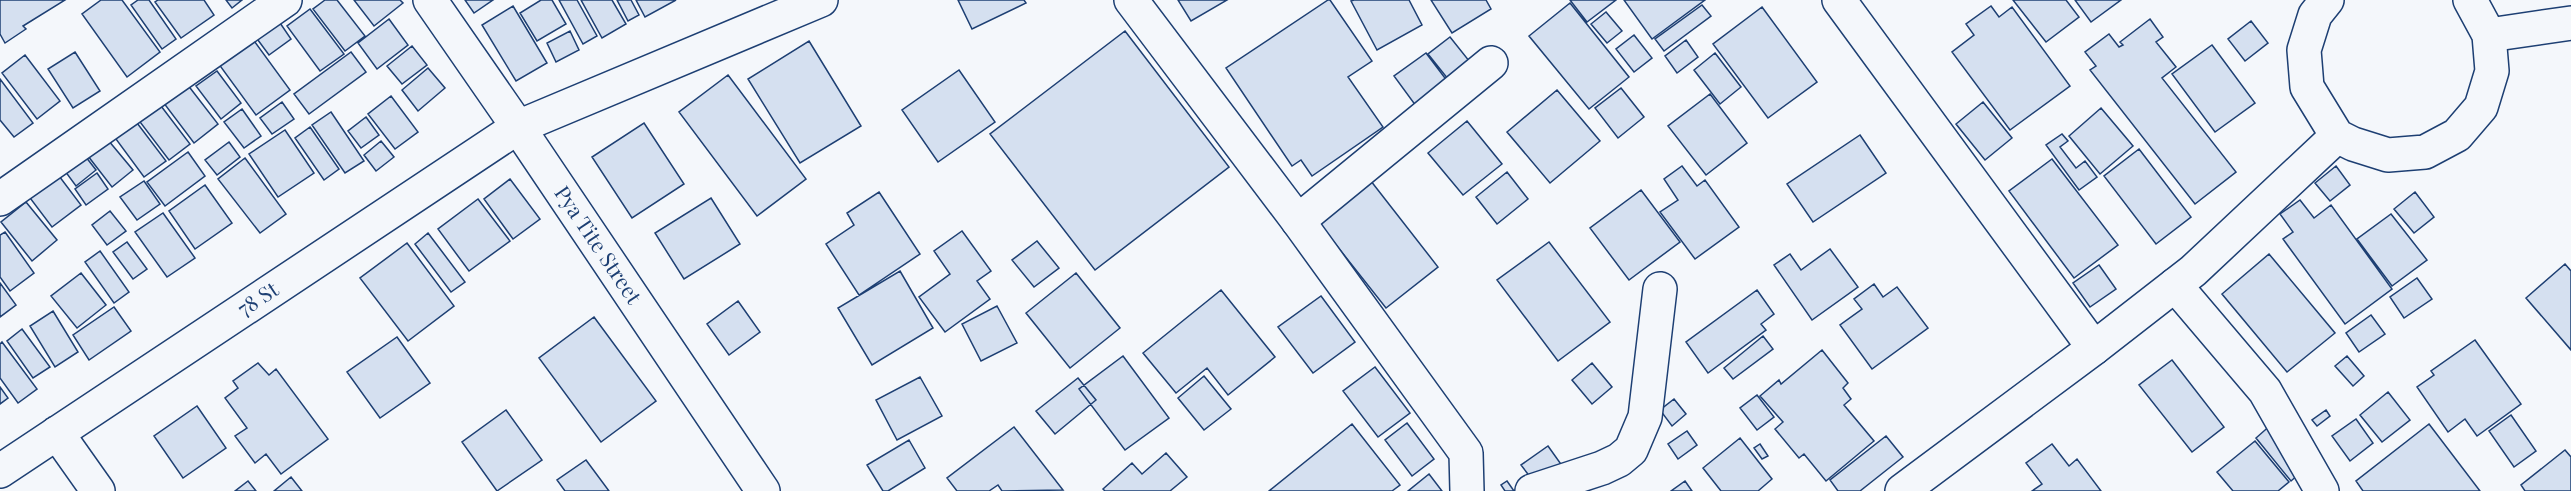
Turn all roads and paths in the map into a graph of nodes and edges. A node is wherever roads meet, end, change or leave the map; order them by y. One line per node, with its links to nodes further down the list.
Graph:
1 (285, 0): 13 (street)
2 (430, 0): 11 (street, Pya Tite Street)
3 (821, 0): 11 (street, 78 St)
4 (1131, 0): 14 (street)
5 (1839, 0): 17 (street)
6 (2327, 0): 12 (street)
7 (2470, 0): 9 (street)
8 (2571, 23): 9 (street)
9 (2489, 34): 12 (street)
10 (1491, 63): 14 (street)
11 (518, 126): 18 (street, 78 St); 20 (street, Pya Tite Street)
12 (2337, 136): 15 (street)
13 (0, 199)
14 (1298, 221): 22 (street)
15 (2175, 285): 17 (street); 25 (street)
16 (1660, 289): 23 (street)
17 (2094, 348): 24 (street)
18 (57, 433): 19 (street, 78 St); 21 (street)
19 (0, 471)
20 (753, 487)
21 (98, 491)
22 (1467, 491)
23 (1532, 491)
24 (1902, 491)
25 (2322, 491)

